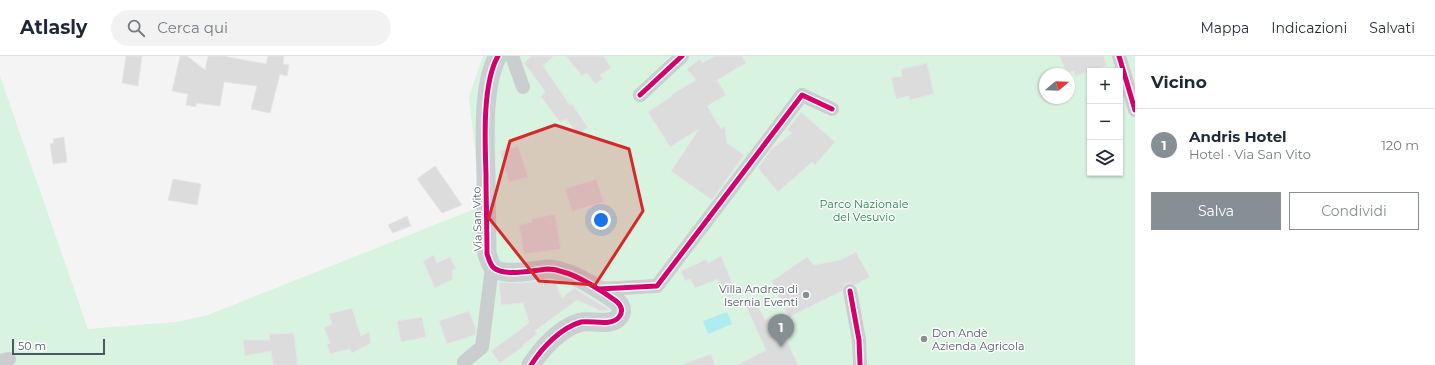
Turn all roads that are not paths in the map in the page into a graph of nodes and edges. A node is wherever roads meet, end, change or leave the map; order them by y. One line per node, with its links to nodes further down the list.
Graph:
1 (498, 56): 9 (street, Via San Vito)
2 (512, 56): 5 (street)
3 (682, 56): 6 (street)
4 (1119, 56): 8 (street)
5 (523, 87)
6 (640, 96)
7 (832, 109): 10 (street)
8 (1135, 110)
9 (492, 267): 10 (street); 12 (street)
10 (598, 289): 13 (street)
11 (850, 291): 14 (street)
12 (464, 362)
13 (531, 365)
14 (859, 365)

